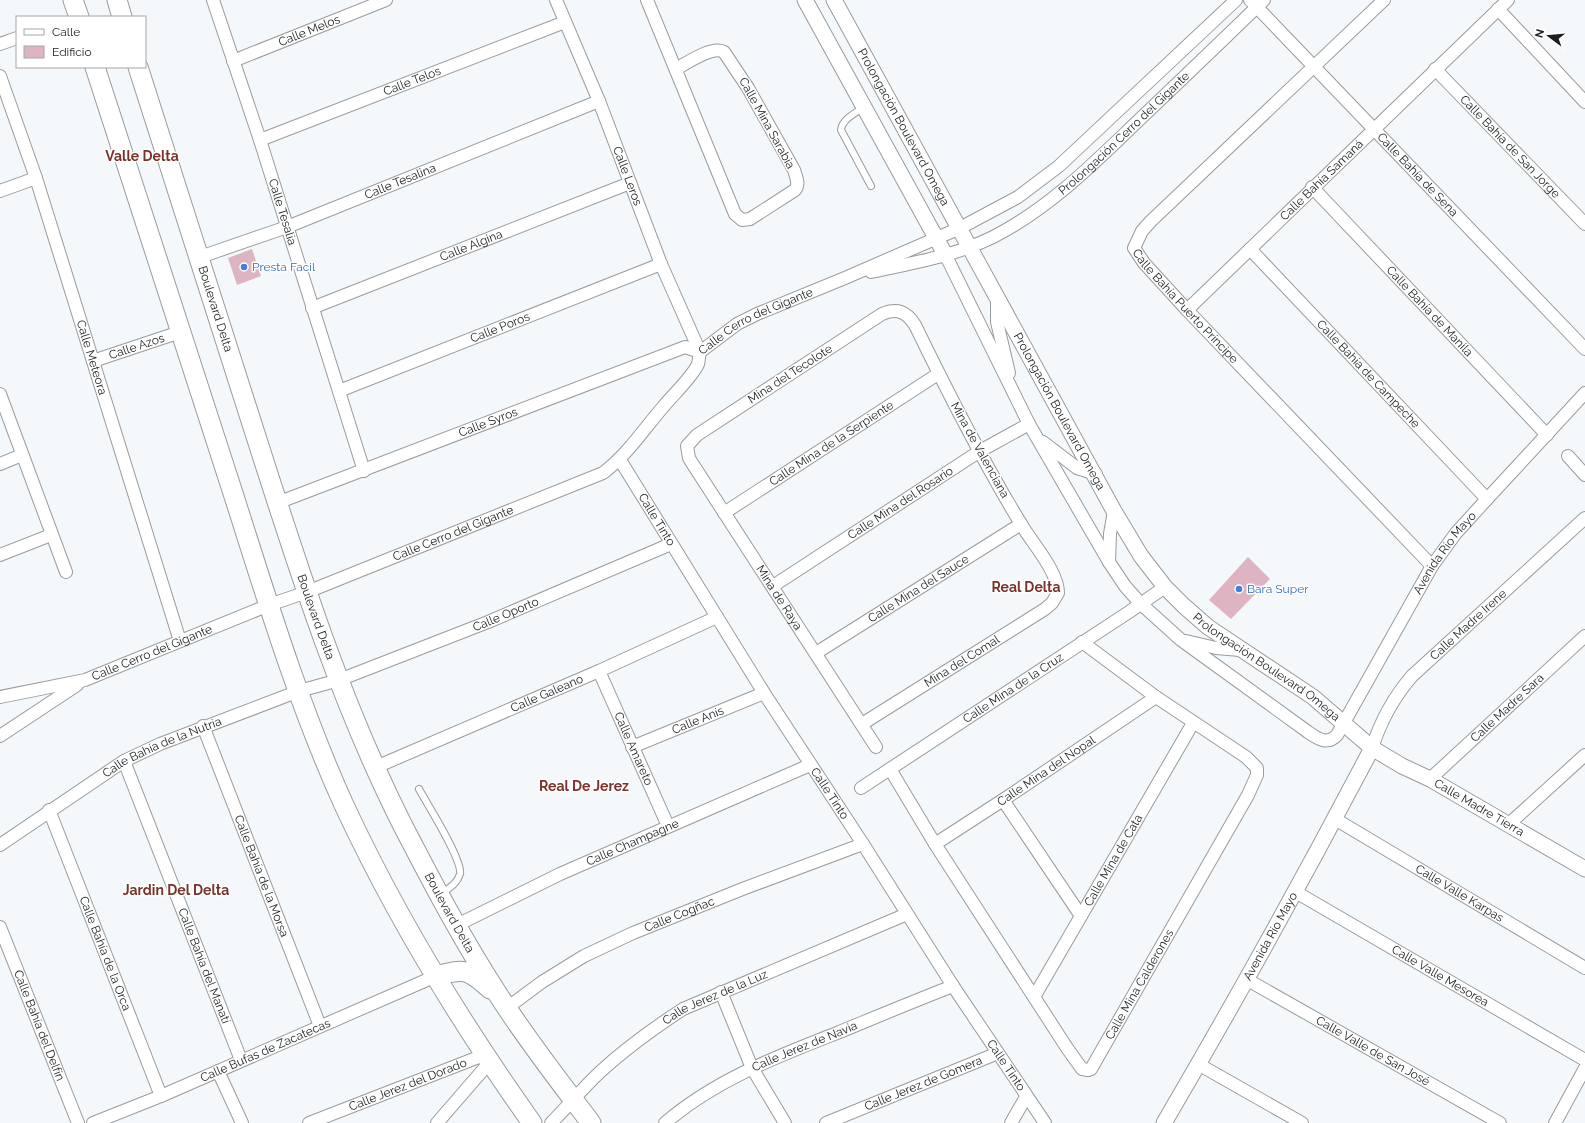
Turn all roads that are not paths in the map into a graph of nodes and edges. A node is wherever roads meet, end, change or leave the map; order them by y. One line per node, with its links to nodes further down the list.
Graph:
1 (73, 0): 14 (main road)
2 (116, 0): 15 (main road)
3 (213, 0): 19 (street, Calle Tesalia)
4 (386, 0): 19 (street, Calle Melos)
5 (556, 0): 16 (street, Calle Leros)
6 (647, 0): 24 (street, Calle Mina Sarabia)
7 (834, 0): 38 (street, Prolongación Boulevard Omega)
8 (1236, 0): 38 (street, Prolongación Cerro del Gigante)
9 (1384, 0): 20 (street, Calle Bahía Puerto Príncipe)
10 (1508, 0): 13 (street, Calle Bahía Samaná)
11 (808, 1): 28 (street, Prolongación Boulevard Omega)
12 (1257, 2): 20 (street, Calle Bahía de Sena); 40 (street, Prolongación Cerro del Gigante)
13 (1498, 9): 23 (street, Calle Bahía Samaná); 27 (street)
14 (78, 16)
15 (122, 16)
16 (565, 22): 26 (street, Calle Leros); 30 (street, Calle Telos)
17 (16, 38): 18 (street)
18 (0, 44)
19 (233, 61): 30 (street, Calle Tesalia)
20 (1314, 66): 29 (street, Calle Bahía de Sena); 49 (street, Calle Bahía Puerto Príncipe)
21 (95, 68): 50 (main road)
22 (138, 68): 43 (main road, Boulevard Delta)
23 (1435, 68): 29 (street, Calle Bahía Samaná); 36 (street, Calle Bahía de San Jorge)
24 (676, 69): 24 (street, Calle Mina Sarabia)
25 (0, 76): 31 (street, Calle Meteora)
26 (599, 101): 32 (street, Calle Leros); 37 (street, Calle Tesalina)
27 (1585, 102)
28 (864, 108): 33 (lane); 39 (street, Prolongación Boulevard Omega)
29 (1375, 128): 34 (street, Calle Bahía Samaná); 51 (street, Calle Bahía de Sena)
30 (260, 140): 37 (street, Calle Tesalia)
31 (36, 178): 35 (street); 53 (street, Calle Meteora)
32 (630, 183): 44 (street, Calle Leros); 47 (street, Calle Algina)
33 (870, 186)
34 (1312, 187): 41 (street, Calle Bahía Samaná); 60 (street, Calle Bahía de Manila)
35 (0, 191)
36 (1585, 224)
37 (287, 227): 43 (street, Calle Tesalina); 47 (street, Calle Tesalia)
38 (960, 228): 39 (street, Calle Cerro del Gigante); 40 (street, Prolongación Boulevard Omega)
39 (936, 238): 42 (street, Prolongación Boulevard Omega); 45 (street, Calle Cerro del Gigante)
40 (970, 247): 42 (street, Calle Cerro del Gigante); 46 (street, Prolongación Boulevard Omega)
41 (1250, 249): 49 (street, Calle Bahía Samaná); 71 (street, Calle Bahía de Campeche)
42 (946, 256): 45 (street, Calle Cerro del Gigante); 55 (street, Prolongación Boulevard Omega)
43 (200, 257): 72 (main road, Boulevard Delta)
44 (661, 264): 52 (street, Calle Leros); 56 (street, Calle Poros)
45 (845, 278): 52 (street, Calle Cerro del Gigante)
46 (997, 298): 55 (street); 69 (street, Prolongación Boulevard Omega)
47 (312, 308): 56 (street, Calle Tesalia)
48 (898, 310): 54 (street, Mina de Valenciana); 62 (street, Mina del Tecolote)
49 (1187, 310): 81 (street, Calle Bahía Puerto Príncipe)
50 (180, 332): 53 (street, Calle Azos); 88 (main road)
51 (1585, 349)
52 (700, 352): 66 (street, Calle Cerro del Gigante); 68 (street, Calle Syros)
53 (93, 361): 92 (street, Calle Meteora)
54 (938, 374): 63 (street, Mina de Valenciana); 74 (street, Calle Mina de la Serpiente)
55 (1011, 388): 59 (street, Prolongación Boulevard Omega)
56 (339, 391): 68 (street, Calle Tesalia)
57 (1585, 393): 60 (street, Avenida Río Mayo)
58 (0, 394): 64 (street)
59 (1029, 424): 61 (street, Prolongación Boulevard Omega); 63 (street, Calle Mina del Rosario)
60 (1547, 434): 71 (street, Avenida Río Mayo)
61 (1037, 437): 69 (street); 80 (street, Prolongación Boulevard Omega)
62 (687, 446): 74 (street, Mina de Raya)
63 (980, 451): 76 (street, Mina de Valenciana); 83 (street, Calle Mina del Rosario)
64 (22, 455): 67 (street); 77 (street)
65 (1568, 456): 70 (street)
66 (620, 460): 78 (street, Calle Tinto); 85 (street, Calle Cerro del Gigante)
67 (0, 464)
68 (364, 471): 72 (street, Calle Syros)
69 (1096, 474): 73 (street, Prolongación Boulevard Omega)
70 (1585, 475)
71 (1487, 499): 81 (street, Avenida Río Mayo)
72 (278, 503): 85 (main road, Boulevard Delta)
73 (1114, 511): 80 (street); 84 (street, Prolongación Boulevard Omega)
74 (724, 513): 83 (street, Mina de Raya)
75 (1585, 518): 110 (street, Calle Madre Irene)
76 (1021, 524): 86 (street, Mina de Valenciana); 95 (street, Calle Mina del Sauce)
77 (51, 535): 79 (street); 82 (street)
78 (671, 544): 89 (street, Calle Tinto); 98 (street, Calle Oporto)
79 (0, 555)
80 (1109, 562): 87 (street, Prolongación Boulevard Omega)
81 (1432, 566): 106 (street, Avenida Río Mayo)
82 (66, 572)
83 (773, 586): 95 (street, Mina de Raya)
84 (1164, 586): 87 (street, Calle Mina de la Cruz); 94 (street, Prolongación Boulevard Omega)
85 (308, 592): 88 (street, Calle Cerro del Gigante); 98 (main road, Boulevard Delta)
86 (1058, 593): 104 (street, Mina del Comal)
87 (1140, 604): 91 (street, Prolongación Boulevard Omega); 93 (street, Calle Mina de la Cruz)
88 (269, 605): 92 (street, Calle Cerro del Gigante); 99 (main road)
89 (718, 617): 96 (street, Calle Galeano); 100 (street, Calle Tinto)
90 (1585, 636): 116 (street, Calle Madre Sara)
91 (1181, 640): 94 (street); 106 (street, Prolongación Boulevard Omega)
92 (180, 641): 97 (street, Calle Cerro del Gigante)
93 (1082, 642): 102 (street, Calle Mina Calderones); 115 (street, Calle Mina de la Cruz)
94 (1240, 650): 106 (street, Prolongación Boulevard Omega)
95 (816, 653): 104 (street, Mina de Raya)
96 (599, 672): 108 (street, Calle Amareto); 114 (street, Calle Galeano)
97 (85, 680): 101 (street, Calle Cerro del Gigante); 107 (street)
98 (339, 680): 99 (street, Calle Bahía de la Nutria); 114 (main road, Boulevard Delta)
99 (299, 691): 105 (street, Calle Bahía de la Nutria); 135 (main road)
100 (764, 693): 108 (street, Calle Anís); 113 (street, Calle Tinto)
101 (0, 697)
102 (1156, 698): 103 (street, Calle Mina Calderones); 119 (street, Calle Mina del Nopal)
103 (1193, 723): 131 (street, Calle Mina de Cata); 139 (street, Calle Mina Calderones)
104 (862, 724): 109 (street, Mina de Raya)
105 (203, 726): 112 (street, Calle Bahía de la Nutria); 141 (street, Calle Bahía de la Morsa)
106 (1340, 729): 110 (street, Prolongación Boulevard Omega)
107 (0, 736)
108 (632, 746): 123 (street, Calle Amareto)
109 (876, 747)
110 (1372, 748): 116 (street, Calle Madre Tierra); 121 (street, Avenida Río Mayo)
111 (1585, 755): 122 (street)
112 (124, 761): 120 (street, Calle Bahía de la Nutria); 144 (street, Calle Bahía del Manatí)
113 (810, 765): 123 (street, Calle Champagne); 124 (street, Calle Tinto)
114 (376, 767): 129 (main road, Boulevard Delta)
115 (890, 769): 117 (street, Calle Mina de la Cruz); 125 (street, Calle Mina Calderones)
116 (1430, 779): 122 (street, Calle Madre Tierra)
117 (861, 788)
118 (419, 789): 129 (lane)
119 (1004, 800): 125 (street, Calle Mina del Nopal); 131 (street)
120 (49, 810): 126 (street, Calle Bahía de la Nutria); 150 (street, Calle Bahía de la Orca)
121 (1335, 819): 128 (street, Avenida Río Mayo); 134 (street, Calle Valle Karpas)
122 (1509, 824): 127 (street, Calle Madre Tierra)
123 (668, 826): 132 (street, Calle Champagne)
124 (863, 844): 130 (street, Calle Tinto); 140 (street, Calle Cogñac)
125 (935, 844): 139 (street, Calle Mina Calderones)
126 (0, 845)
127 (1585, 869)
128 (1294, 892): 136 (street, Avenida Río Mayo); 145 (street, Calle Valle Mesorea)
129 (440, 895): 132 (main road, Boulevard Delta)
130 (907, 914): 137 (street, Calle Tinto); 138 (street, Calle Jerez de la Luz)
131 (1081, 916): 139 (street, Calle Mina de Cata)
132 (457, 925): 140 (main road, Boulevard Delta)
133 (0, 927): 153 (street, Calle Bahía del Delfín)
134 (1585, 968)
135 (436, 976): 140 (main road); 141 (street, Calle Bufas de Zacatecas); 143 (main road)
136 (1246, 979): 146 (street, Avenida Río Mayo); 168 (street, Calle Valle de San José)
137 (953, 986): 142 (street, Calle Tinto); 147 (street, Calle Jerez de Navia)
138 (722, 992): 147 (street); 152 (street, Calle Jerez de la Luz)
139 (1034, 997)
140 (503, 1002): 152 (main road, Boulevard Delta)
141 (320, 1026): 144 (street, Calle Bufas de Zacatecas)
142 (998, 1053): 151 (street, Calle Tinto); 163 (street, Calle Jerez de Gomera)
143 (486, 1059): 156 (street, Calle Jerez del Dorado); 157 (street); 158 (main road)
144 (241, 1060): 149 (street, Calle Bufas de Zacatecas)
145 (1585, 1060)
146 (1198, 1064): 166 (street, Avenida Río Mayo); 167 (street)
147 (752, 1068): 161 (street, Calle Jerez de Navia); 162 (street)
148 (1585, 1068): 169 (street)
149 (218, 1071): 150 (street, Calle Bufas de Zacatecas); 155 (street)
150 (161, 1096): 154 (street, Calle Bufas de Zacatecas)
151 (1026, 1097): 164 (street); 165 (street, Calle Tinto)
152 (574, 1100): 159 (street, Calle Jerez de la Luz); 160 (main road, Boulevard Delta)
153 (78, 1123)
154 (93, 1123)
155 (242, 1123)
156 (309, 1123)
157 (437, 1123)
158 (532, 1123)
159 (551, 1123)
160 (591, 1123)
161 (665, 1123)
162 (785, 1123)
163 (826, 1123)
164 (1011, 1123)
165 (1045, 1123)
166 (1164, 1123)
167 (1302, 1123)
168 (1500, 1123)
169 (1555, 1123)

